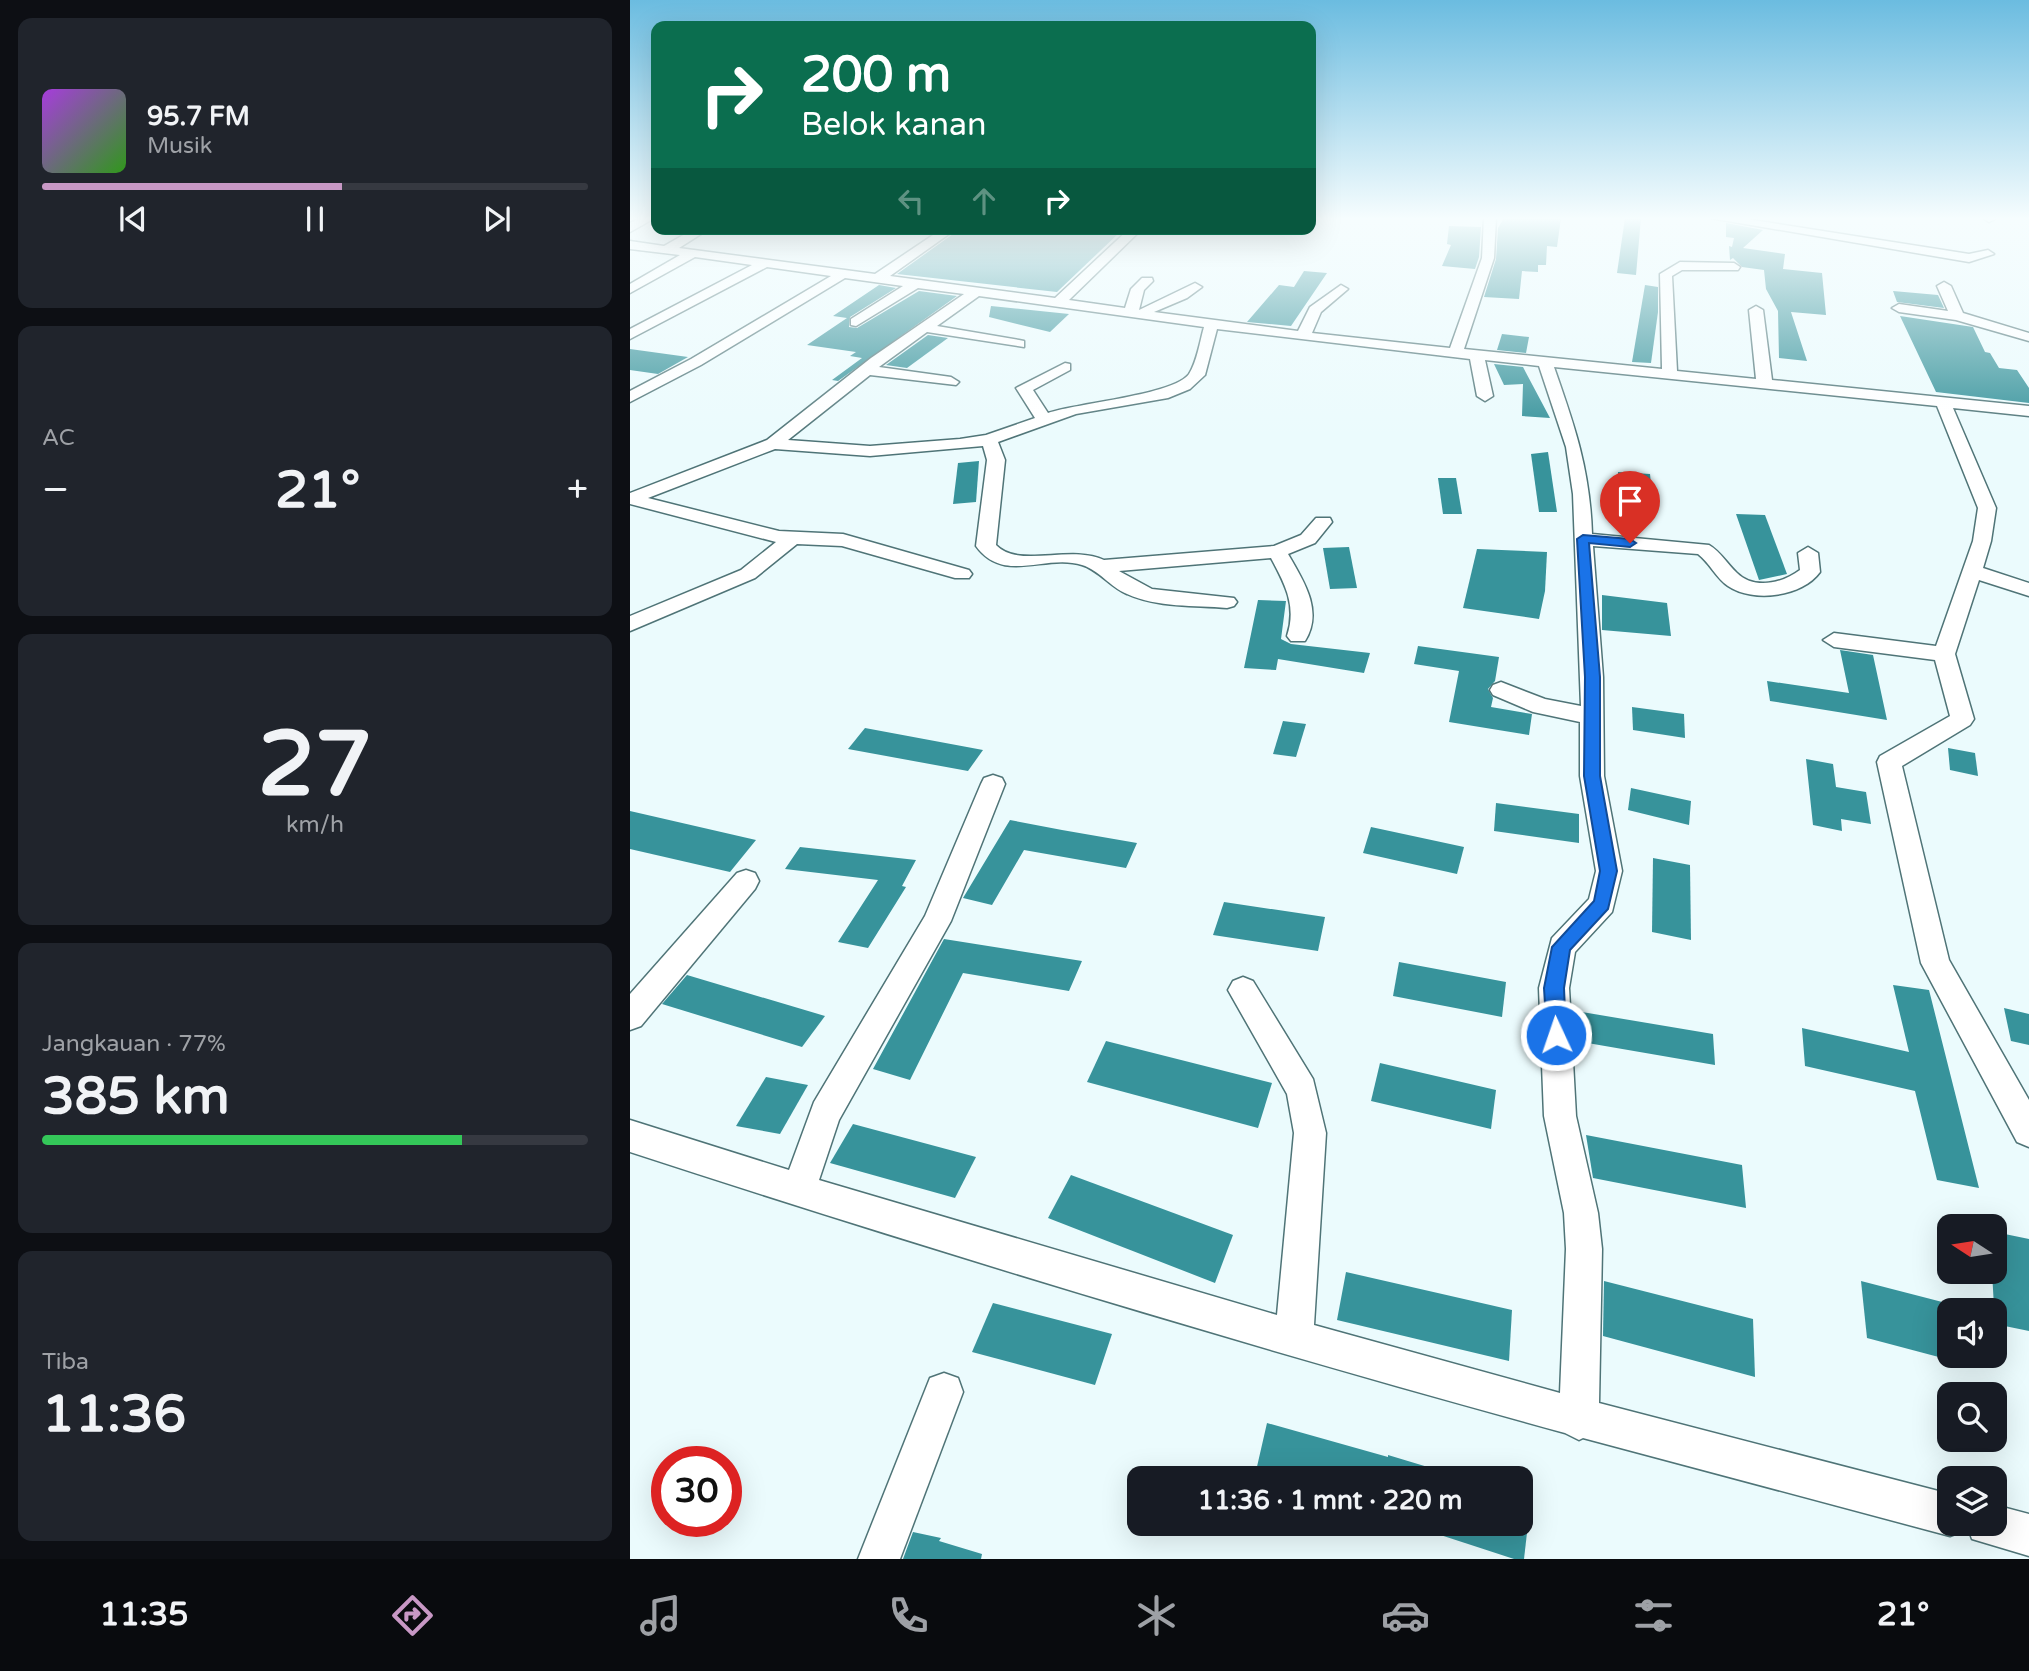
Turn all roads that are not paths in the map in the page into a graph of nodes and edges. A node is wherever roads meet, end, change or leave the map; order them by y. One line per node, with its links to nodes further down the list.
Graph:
1 (714, 291): 21 (street)
2 (815, 291): 34 (street)
3 (904, 291): 18 (street)
4 (969, 291): 12 (street)
5 (1071, 291): 13 (street)
6 (1138, 291): 16 (street)
7 (1190, 291): 16 (street)
8 (1339, 291): 22 (street)
9 (1477, 291): 25 (street)
10 (1667, 291): 30 (street)
11 (1946, 291): 17 (street)
12 (978, 292): 13 (street); 20 (street)
13 (1058, 303): 16 (street)
14 (1899, 309): 17 (street)
15 (1756, 310): 32 (street)
16 (1136, 313): 19 (street)
17 (1957, 316): 23 (street)
18 (856, 322)
19 (1212, 323): 22 (street); 37 (street)
20 (926, 328): 24 (street); 28 (street)
21 (630, 335)
22 (1303, 336): 25 (street)
23 (2029, 337)
24 (1019, 344)
25 (1455, 353): 26 (street)
26 (1476, 355): 27 (street); 33 (street)
27 (1545, 362): 30 (street); 43 (street)
28 (871, 367): 31 (street); 39 (street)
29 (1065, 367): 37 (street)
30 (1670, 375): 32 (street)
31 (951, 382)
32 (1765, 384): 35 (street)
33 (1485, 396)
34 (630, 397)
35 (1943, 402): 36 (street); 47 (street)
36 (2029, 411)
37 (1044, 420): 38 (street)
38 (989, 440): 39 (street); 46 (street)
39 (772, 444): 40 (street)
40 (630, 499): 42 (street)
41 (1323, 522): 44 (street)
42 (792, 538): 48 (street); 51 (street)
43 (1583, 539): 45 (street); 56 (street)
44 (1277, 552): 46 (street); 52 (street)
45 (1808, 554)
46 (1104, 566): 50 (street)
47 (1972, 571): 49 (street); 54 (street)
48 (961, 574)
49 (2029, 590)
50 (1227, 603)
51 (630, 624)
52 (1298, 636)
53 (1835, 640): 54 (street)
54 (1944, 654): 61 (street)
55 (1501, 690): 56 (street)
56 (1592, 716): 66 (street)
57 (993, 784): 63 (street)
58 (746, 881): 60 (street)
59 (1243, 990): 64 (street)
60 (630, 1016)
61 (2029, 1131)
62 (630, 1136): 63 (street)
63 (799, 1189): 64 (street)
64 (1294, 1339): 66 (street)
65 (944, 1392): 70 (street)
66 (1579, 1420): 67 (street)
67 (1937, 1512)
68 (2007, 1529): 69 (street)
69 (2029, 1535)
70 (879, 1559)

